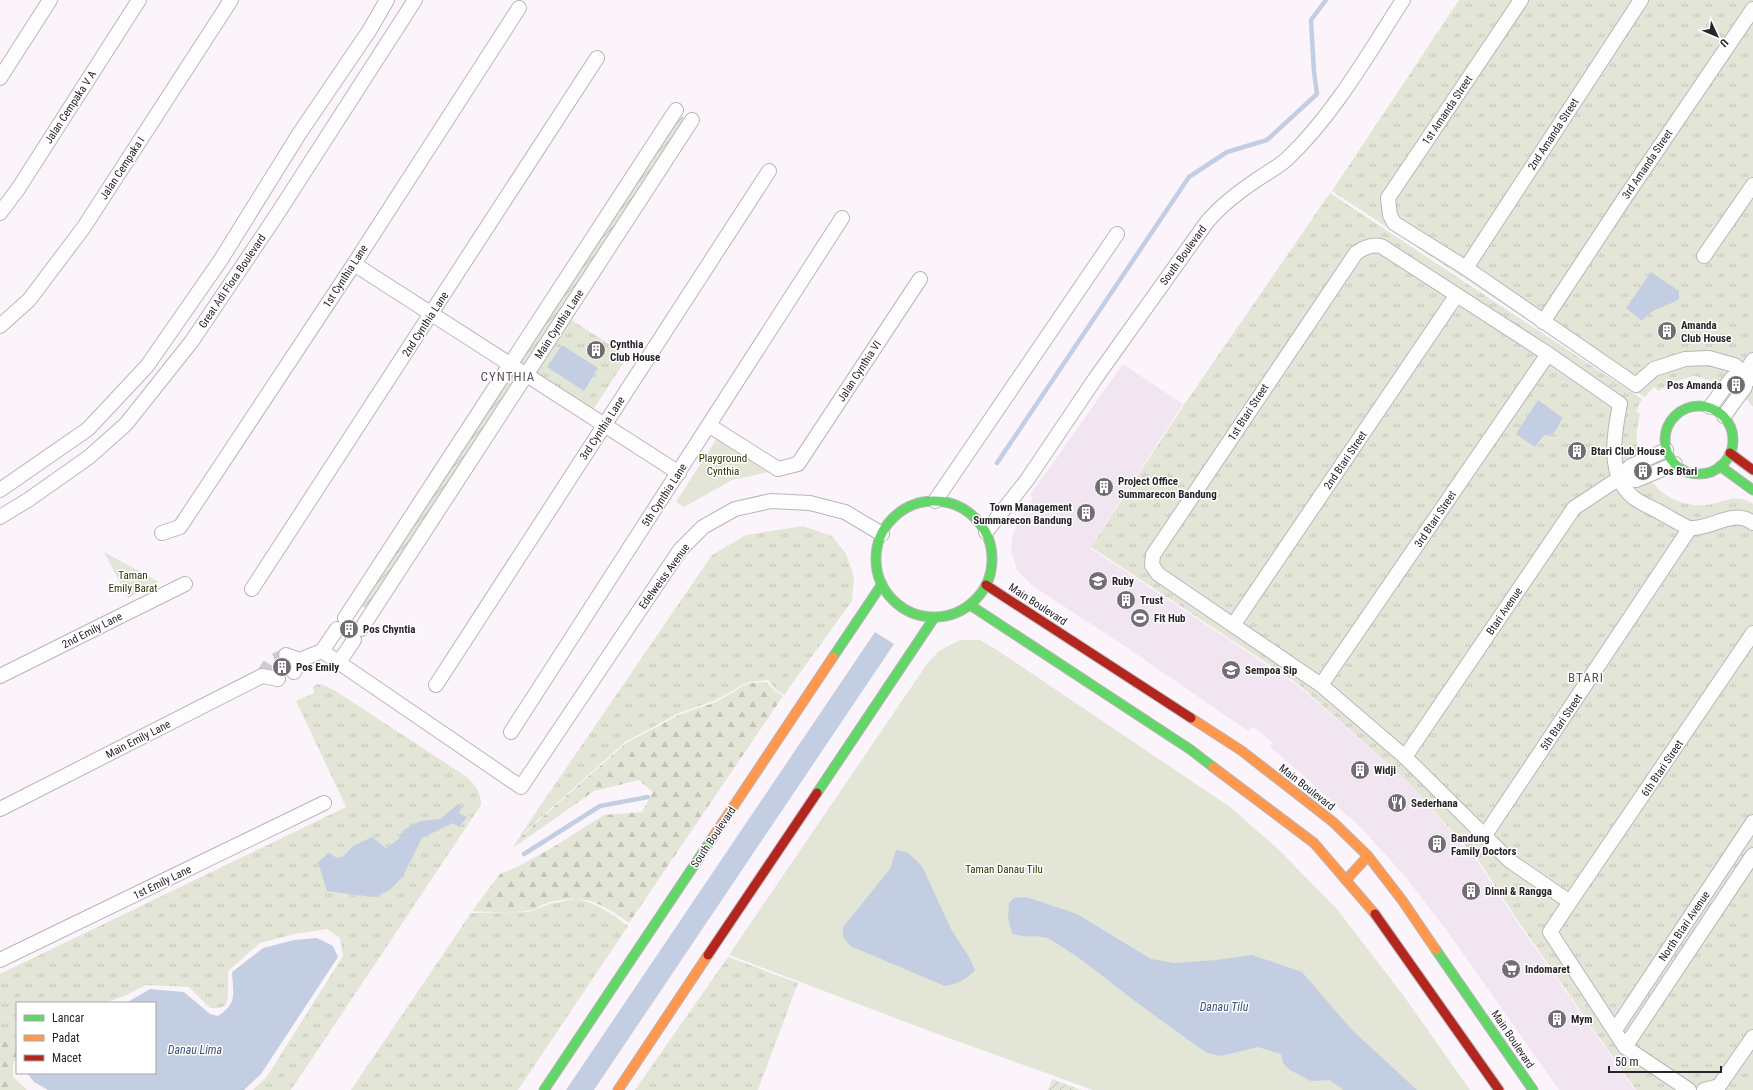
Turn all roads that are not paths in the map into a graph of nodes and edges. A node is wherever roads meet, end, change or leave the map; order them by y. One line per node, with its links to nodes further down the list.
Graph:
1 (50, 0): 12 (street)
2 (139, 0): 17 (street, Jalan Cempaka V A)
3 (231, 0): 27 (street, Jalan Cempaka I)
4 (387, 0): 28 (street, Great Adi Flora Boulevard)
5 (1403, 0): 52 (street, South Boulevard)
6 (1521, 0): 22 (street, 1st Amanda Street)
7 (1641, 0): 22 (street, 2nd Amanda Street)
8 (412, 1): 29 (street, Great Adi Flora Boulevard)
9 (520, 8): 21 (street, 1st Cynthia Lane)
10 (1753, 9): 26 (street, 3rd Amanda Street)
11 (596, 58): 25 (street, 2nd Cynthia Lane)
12 (0, 78)
13 (676, 110): 32 (street, Main Cynthia Lane)
14 (692, 120): 33 (street, Main Cynthia Lane)
15 (769, 170): 37 (street, 3rd Cynthia Lane)
16 (1753, 185): 20 (street)
17 (0, 213)
18 (842, 218): 38 (street, 5th Cynthia Lane)
19 (1117, 234): 48 (street)
20 (1704, 256)
21 (354, 264): 25 (street); 53 (street, 1st Cynthia Lane)
22 (1466, 268): 26 (street)
23 (920, 279): 38 (street, Jalan Cynthia VI)
24 (1456, 296): 30 (street); 61 (street, 2nd Btari Street); 61 (street, 1st Btari Street)
25 (431, 314): 32 (street); 58 (street, 2nd Cynthia Lane)
26 (1543, 322): 34 (street)
27 (0, 326)
28 (173, 329): 29 (street); 46 (street, Great Adi Flora Boulevard)
29 (192, 341): 49 (street, Great Adi Flora Boulevard)
30 (1548, 354): 45 (street); 69 (street, 3rd Btari Street)
31 (1753, 360): 34 (street)
32 (509, 364): 33 (street); 63 (street, Main Cynthia Lane)
33 (527, 375): 37 (street); 65 (street, Main Cynthia Lane)
34 (1749, 376): 35 (street); 36 (street)
35 (1710, 408): 36 (main road); 39 (main road)
36 (1724, 416): 40 (main road)
37 (604, 425): 44 (street); 68 (street, 3rd Cynthia Lane)
38 (710, 426): 44 (street, 5th Cynthia Lane)
39 (1666, 450): 41 (main road); 45 (street, Btari Avenue)
40 (1730, 453): 42 (main road); 43 (main road)
41 (1675, 464): 42 (main road); 45 (street)
42 (1720, 466): 47 (main road)
43 (1753, 470)
44 (679, 473): 70 (street, 5th Cynthia Lane)
45 (1618, 479): 51 (street); 71 (street, Btari Avenue)
46 (0, 490)
47 (1753, 490)
48 (935, 501): 52 (main road); 54 (main road)
49 (0, 517)
50 (1753, 523): 51 (street)
51 (1690, 528): 75 (street, 5th Btari Street)
52 (986, 532): 57 (main road)
53 (162, 533)
54 (882, 534): 56 (main road); 65 (street, Edelweiss Avenue)
55 (185, 584): 66 (street, 2nd Emily Lane)
56 (882, 584): 60 (main road); 84 (main road, South Boulevard)
57 (986, 585): 59 (main road); 77 (main road, Main Boulevard)
58 (252, 589)
59 (970, 605): 60 (main road); 78 (main road)
60 (934, 618): 85 (main road)
61 (1234, 624): 69 (street)
62 (1753, 633): 79 (street, 6th Btari Street)
63 (322, 651): 64 (street); 65 (street)
64 (286, 655)
65 (339, 662)
66 (0, 676)
67 (278, 679): 73 (street, Main Emily Lane)
68 (436, 685)
69 (1321, 685): 71 (street)
70 (511, 732)
71 (1405, 757): 75 (street)
72 (324, 803): 80 (street, 1st Emily Lane)
73 (0, 809)
74 (1753, 822): 81 (street, North Btari Avenue)
75 (1485, 835): 79 (street)
76 (1753, 855): 83 (street, North Btari Avenue)
77 (1368, 856): 78 (main road); 87 (main road, Main Boulevard)
78 (1346, 880): 86 (main road)
79 (1570, 902): 81 (street, 6th Btari Street)
80 (0, 960)
81 (1615, 1030): 83 (street)
82 (1753, 1037): 89 (street)
83 (1625, 1047): 88 (street)
84 (544, 1090)
85 (618, 1090)
86 (1499, 1090)
87 (1533, 1090)
88 (1689, 1090)
89 (1704, 1090)

